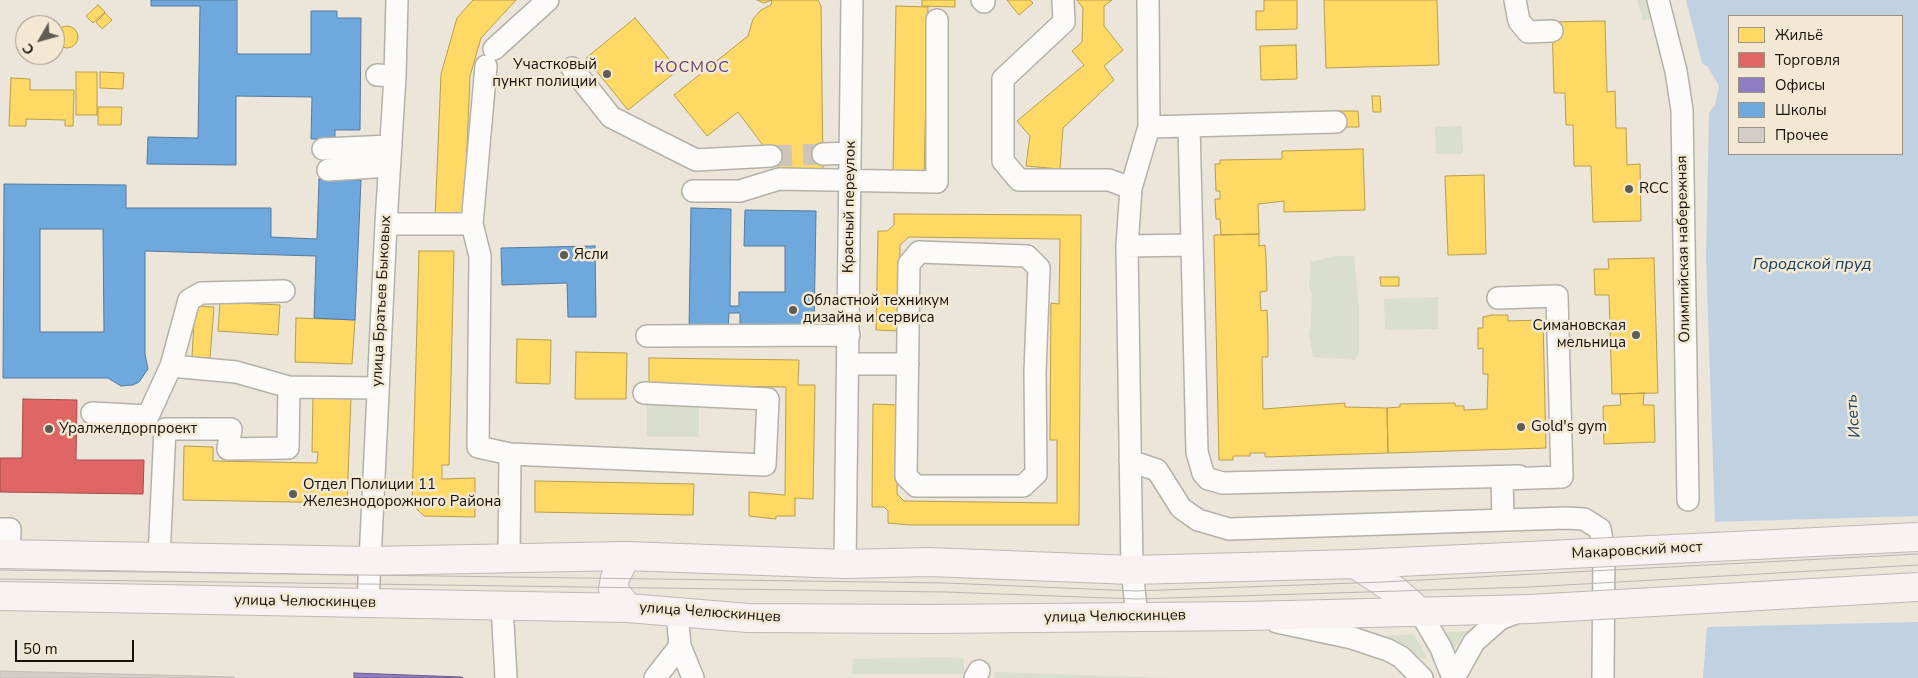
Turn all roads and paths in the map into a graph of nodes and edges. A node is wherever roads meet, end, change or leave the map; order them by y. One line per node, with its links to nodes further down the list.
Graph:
1 (397, 0): 17 (street, улица Братьев Быковых)
2 (548, 0): 24 (street)
3 (852, 0): 15 (street, Красный переулок)
4 (1064, 0): 21 (street)
5 (1148, 0): 13 (street)
6 (1515, 0): 9 (street)
7 (1658, 0): 43 (street, Олимпийская набережная)
8 (937, 20): 20 (street)
9 (1552, 31)
10 (572, 68): 18 (street)
11 (1336, 122): 12 (street)
12 (1188, 126): 13 (street); 25 (street)
13 (1148, 127): 21 (street)
14 (323, 149): 17 (street)
15 (850, 153): 16 (street); 20 (street, Красный переулок)
16 (823, 154)
17 (390, 156): 19 (street); 23 (street, улица Братьев Быковых)
18 (771, 156)
19 (328, 170)
20 (850, 182): 22 (street); 29 (street, Красный переулок)
21 (1131, 188): 26 (street)
22 (693, 191)
23 (386, 224): 24 (street); 35 (street, улица Братьев Быковых)
24 (472, 224): 40 (street)
25 (1192, 245): 26 (street); 42 (street)
26 (1127, 246): 41 (street)
27 (284, 291): 33 (street)
28 (1498, 298): 44 (street)
29 (848, 335): 30 (street); 31 (street, Красный переулок)
30 (647, 336)
31 (848, 364): 32 (street); 52 (street, Красный переулок)
32 (908, 364): 32 (street)
33 (171, 366): 34 (street); 38 (street)
34 (290, 387): 35 (street); 39 (street)
35 (378, 388): 51 (street, улица Братьев Быковых)
36 (644, 394): 40 (street)
37 (92, 413): 38 (street)
38 (148, 416): 39 (street)
39 (165, 430): 49 (street)
40 (510, 454): 50 (street)
41 (1130, 461): 44 (street); 54 (street)
42 (1519, 476)
43 (1688, 500)
44 (1505, 520): 71 (street)
45 (0, 529): 47 (street)
46 (1918, 537): 53 (main road, Макаровский мост, bridge)
47 (4, 555): 49 (main road)
48 (626, 556): 50 (main road); 52 (main road); 59 (main road)
49 (159, 557): 51 (main road)
50 (509, 558): 51 (main road)
51 (370, 561): 57 (street, улица Братьев Быковых)
52 (845, 564): 54 (main road)
53 (1355, 564): 54 (main road); 61 (main road)
54 (1132, 570): 63 (street)
55 (1918, 587): 60 (main road, bridge)
56 (0, 596): 57 (main road, улица Челюскинцев)
57 (368, 603): 58 (main road, улица Челюскинцев)
58 (502, 606): 59 (main road, улица Челюскинцев); 66 (street)
59 (628, 608): 62 (main road, улица Челюскинцев)
60 (1527, 609): 61 (main road); 70 (street)
61 (1420, 612): 64 (main road, улица Челюскинцев); 70 (street)
62 (677, 614): 63 (main road, улица Челюскинцев); 65 (street)
63 (1137, 616): 64 (main road, улица Челюскинцев)
64 (1247, 616): 69 (street)
65 (680, 646): 67 (street); 68 (street)
66 (506, 678)
67 (655, 678)
68 (693, 678)
69 (1422, 678)
70 (1453, 678)
71 (1603, 678)

